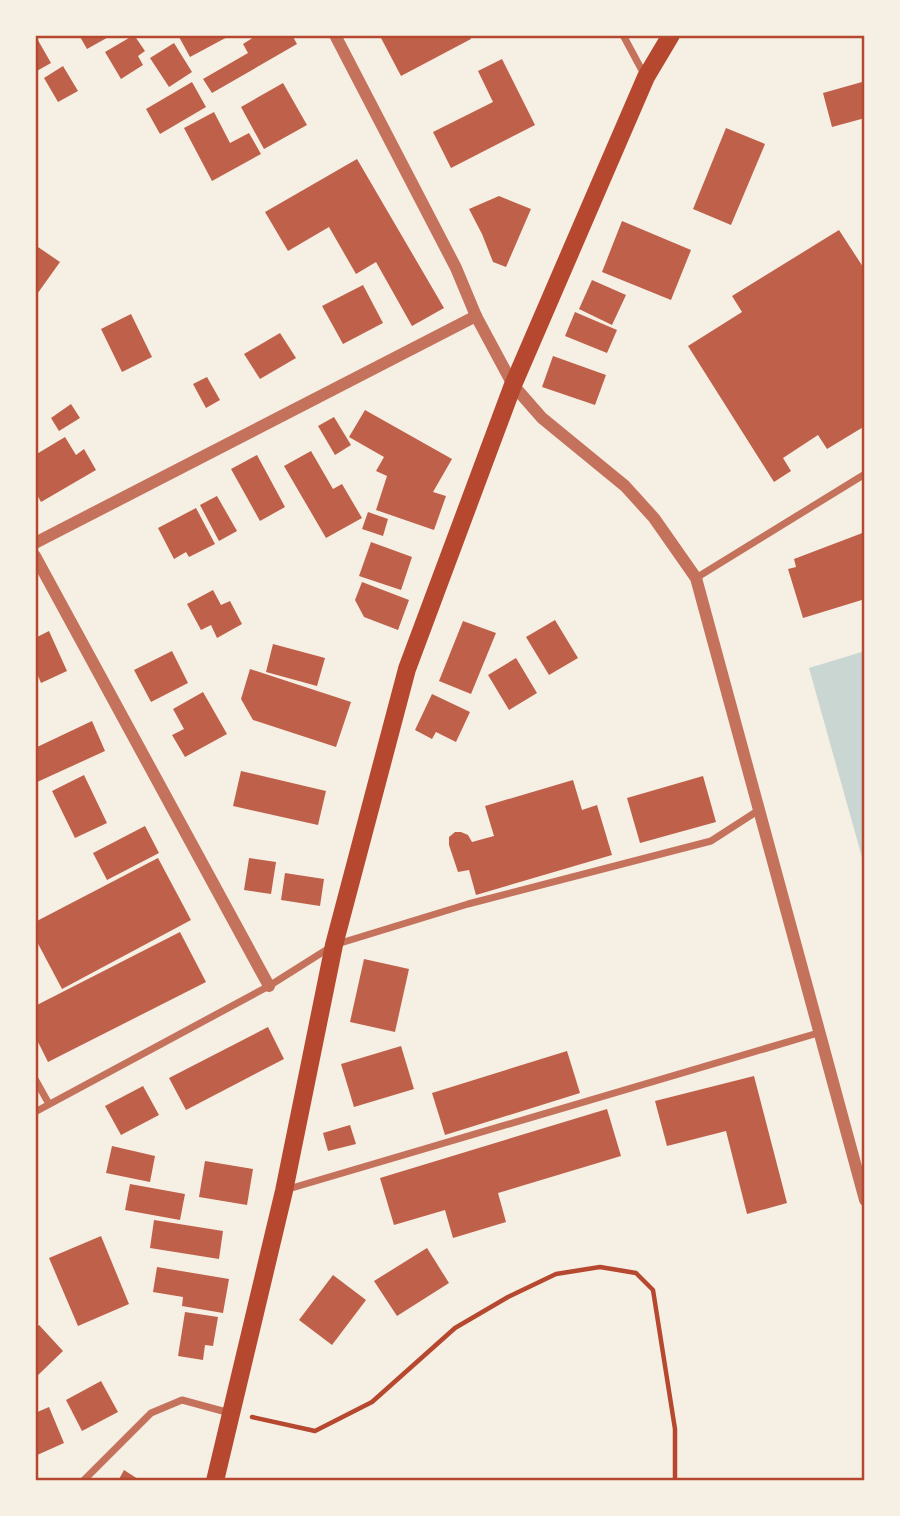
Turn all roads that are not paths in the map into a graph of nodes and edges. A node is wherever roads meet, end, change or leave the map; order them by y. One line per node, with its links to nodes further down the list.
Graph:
1 (335, 35): 5 (street)
2 (623, 35): 4 (street)
3 (671, 35): 4 (main road)
4 (646, 77): 6 (main road)
5 (477, 316): 6 (street); 8 (street)
6 (513, 385): 10 (street); 12 (main road)
7 (865, 474): 10 (street)
8 (35, 543)
9 (35, 556): 13 (street)
10 (696, 578): 11 (street)
11 (759, 810): 12 (street); 14 (street)
12 (334, 945): 13 (street); 18 (main road)
13 (269, 986): 16 (street)
14 (818, 1032): 18 (street); 19 (street)
15 (35, 1079): 16 (street)
16 (49, 1104): 17 (street)
17 (35, 1112)
18 (284, 1191): 20 (main road)
19 (865, 1200)
20 (231, 1413): 21 (street); 22 (main road)
21 (83, 1481)
22 (215, 1481)

